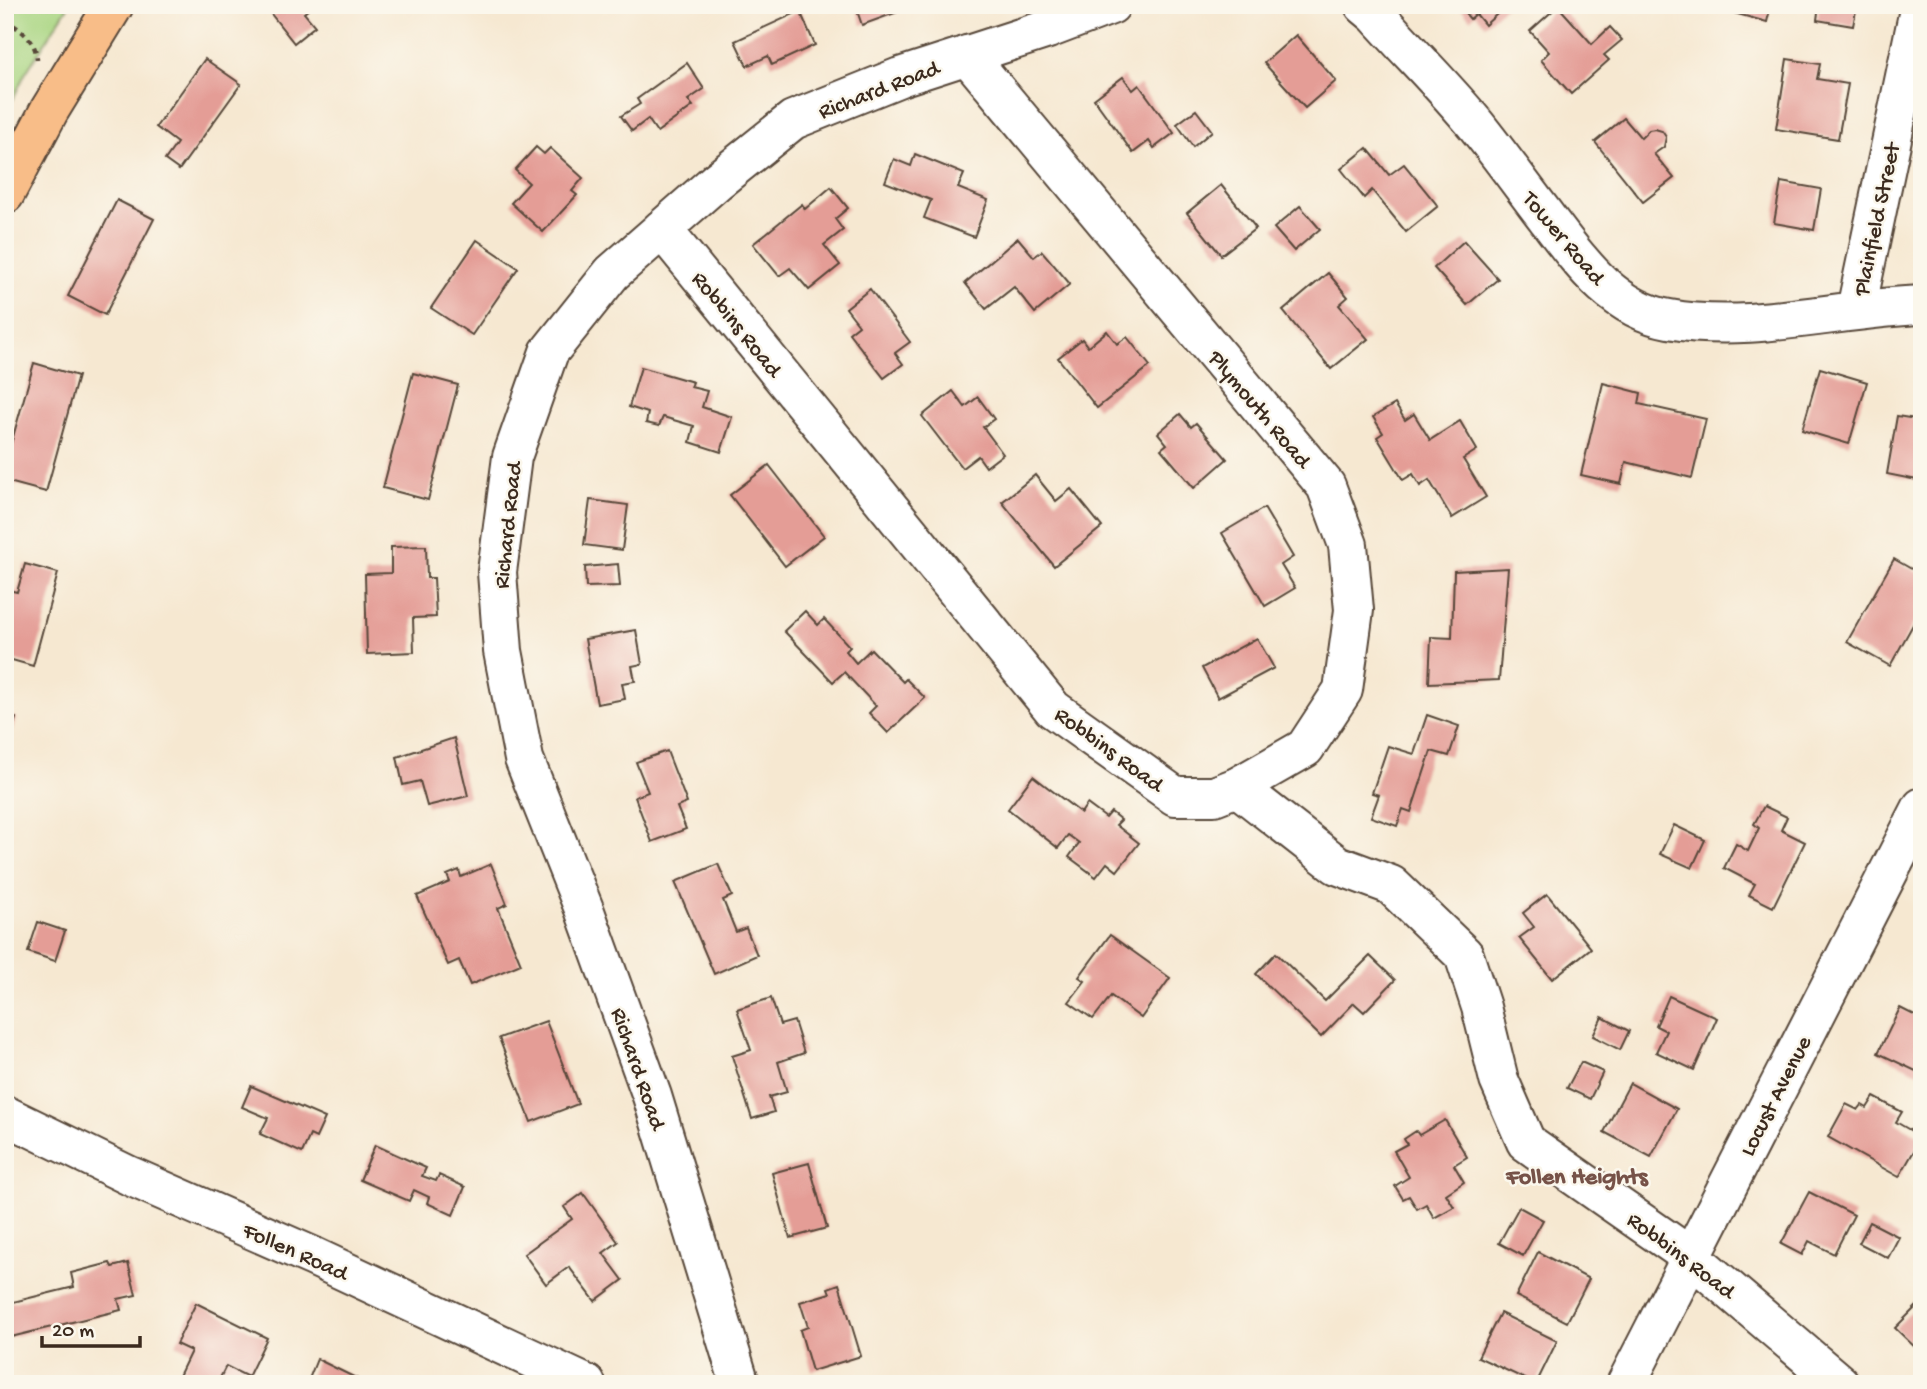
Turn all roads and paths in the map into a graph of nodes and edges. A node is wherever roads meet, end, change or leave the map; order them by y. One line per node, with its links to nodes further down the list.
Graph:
1 (114, 5): 8 (main road)
2 (1111, 5): 6 (street, Richard Road)
3 (1364, 5): 11 (street, Tower Road)
4 (1920, 5): 11 (street, Plainfield Street)
5 (5, 20): 7 (path)
6 (967, 55): 9 (street, Richard Road); 12 (street, Plymouth Road)
7 (34, 70)
8 (5, 194)
9 (662, 229): 12 (street, Robbins Road); 17 (street, Richard Road)
10 (1922, 304): 11 (street, Tower Road)
11 (1856, 310)
12 (1237, 787): 15 (street, Robbins Road)
13 (1920, 812): 15 (street, Locust Avenue)
14 (5, 1115): 16 (street, Follen Road)
15 (1691, 1256): 18 (street, Locust Avenue); 19 (street, Robbins Road)
16 (586, 1384)
17 (740, 1384)
18 (1626, 1384)
19 (1840, 1384)

